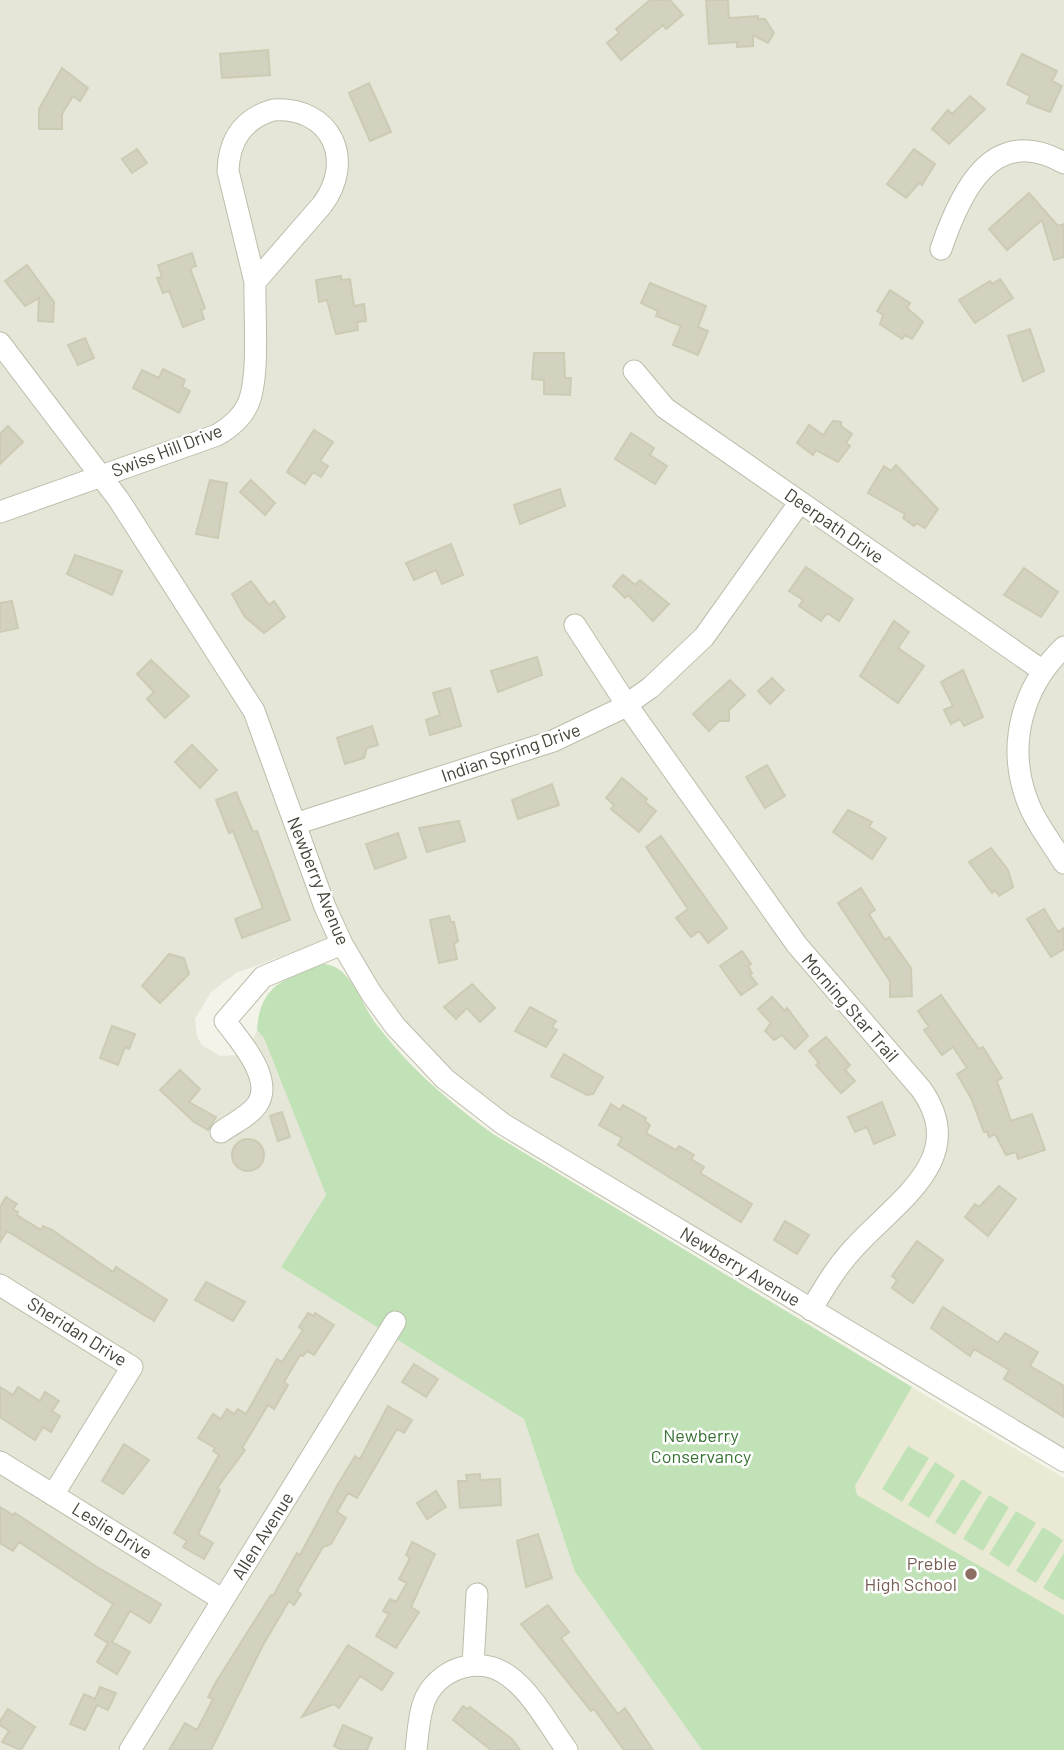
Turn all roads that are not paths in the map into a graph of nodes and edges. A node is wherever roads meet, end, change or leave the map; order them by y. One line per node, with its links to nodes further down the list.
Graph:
1 (1064, 163): 2 (street)
2 (941, 249)
3 (255, 282): 3 (street, Swiss Hill Drive); 6 (street, Swiss Hill Drive)
4 (0, 343): 6 (street, Newberry Avenue)
5 (635, 372): 7 (street, Deerpath Drive)
6 (101, 476): 8 (street, Swiss Hill Drive); 13 (street, Newberry Avenue)
7 (800, 502): 11 (street, Deerpath Drive); 12 (street, Indian Spring Drive)
8 (0, 512)
9 (575, 625): 12 (street, Morning Star Trail)
10 (1064, 647): 11 (street)
11 (1043, 671): 14 (street)
12 (626, 705): 13 (street, Indian Spring Drive); 18 (street, Morning Star Trail)
13 (295, 824): 15 (street, Newberry Avenue)
14 (1064, 863)
15 (342, 944): 16 (street); 18 (street, Newberry Avenue)
16 (221, 1132)
17 (0, 1285): 22 (street, Sheridan Drive)
18 (811, 1310): 20 (street, Newberry Avenue)
19 (395, 1322): 24 (street, Allen Avenue)
20 (1064, 1461)
21 (0, 1462): 22 (street, Leslie Drive)
22 (53, 1495): 24 (street, Leslie Drive)
23 (477, 1594): 25 (street)
24 (223, 1600): 26 (street, Allen Avenue)
25 (473, 1665): 27 (street); 28 (street)
26 (130, 1750)
27 (416, 1750)
28 (567, 1750)

